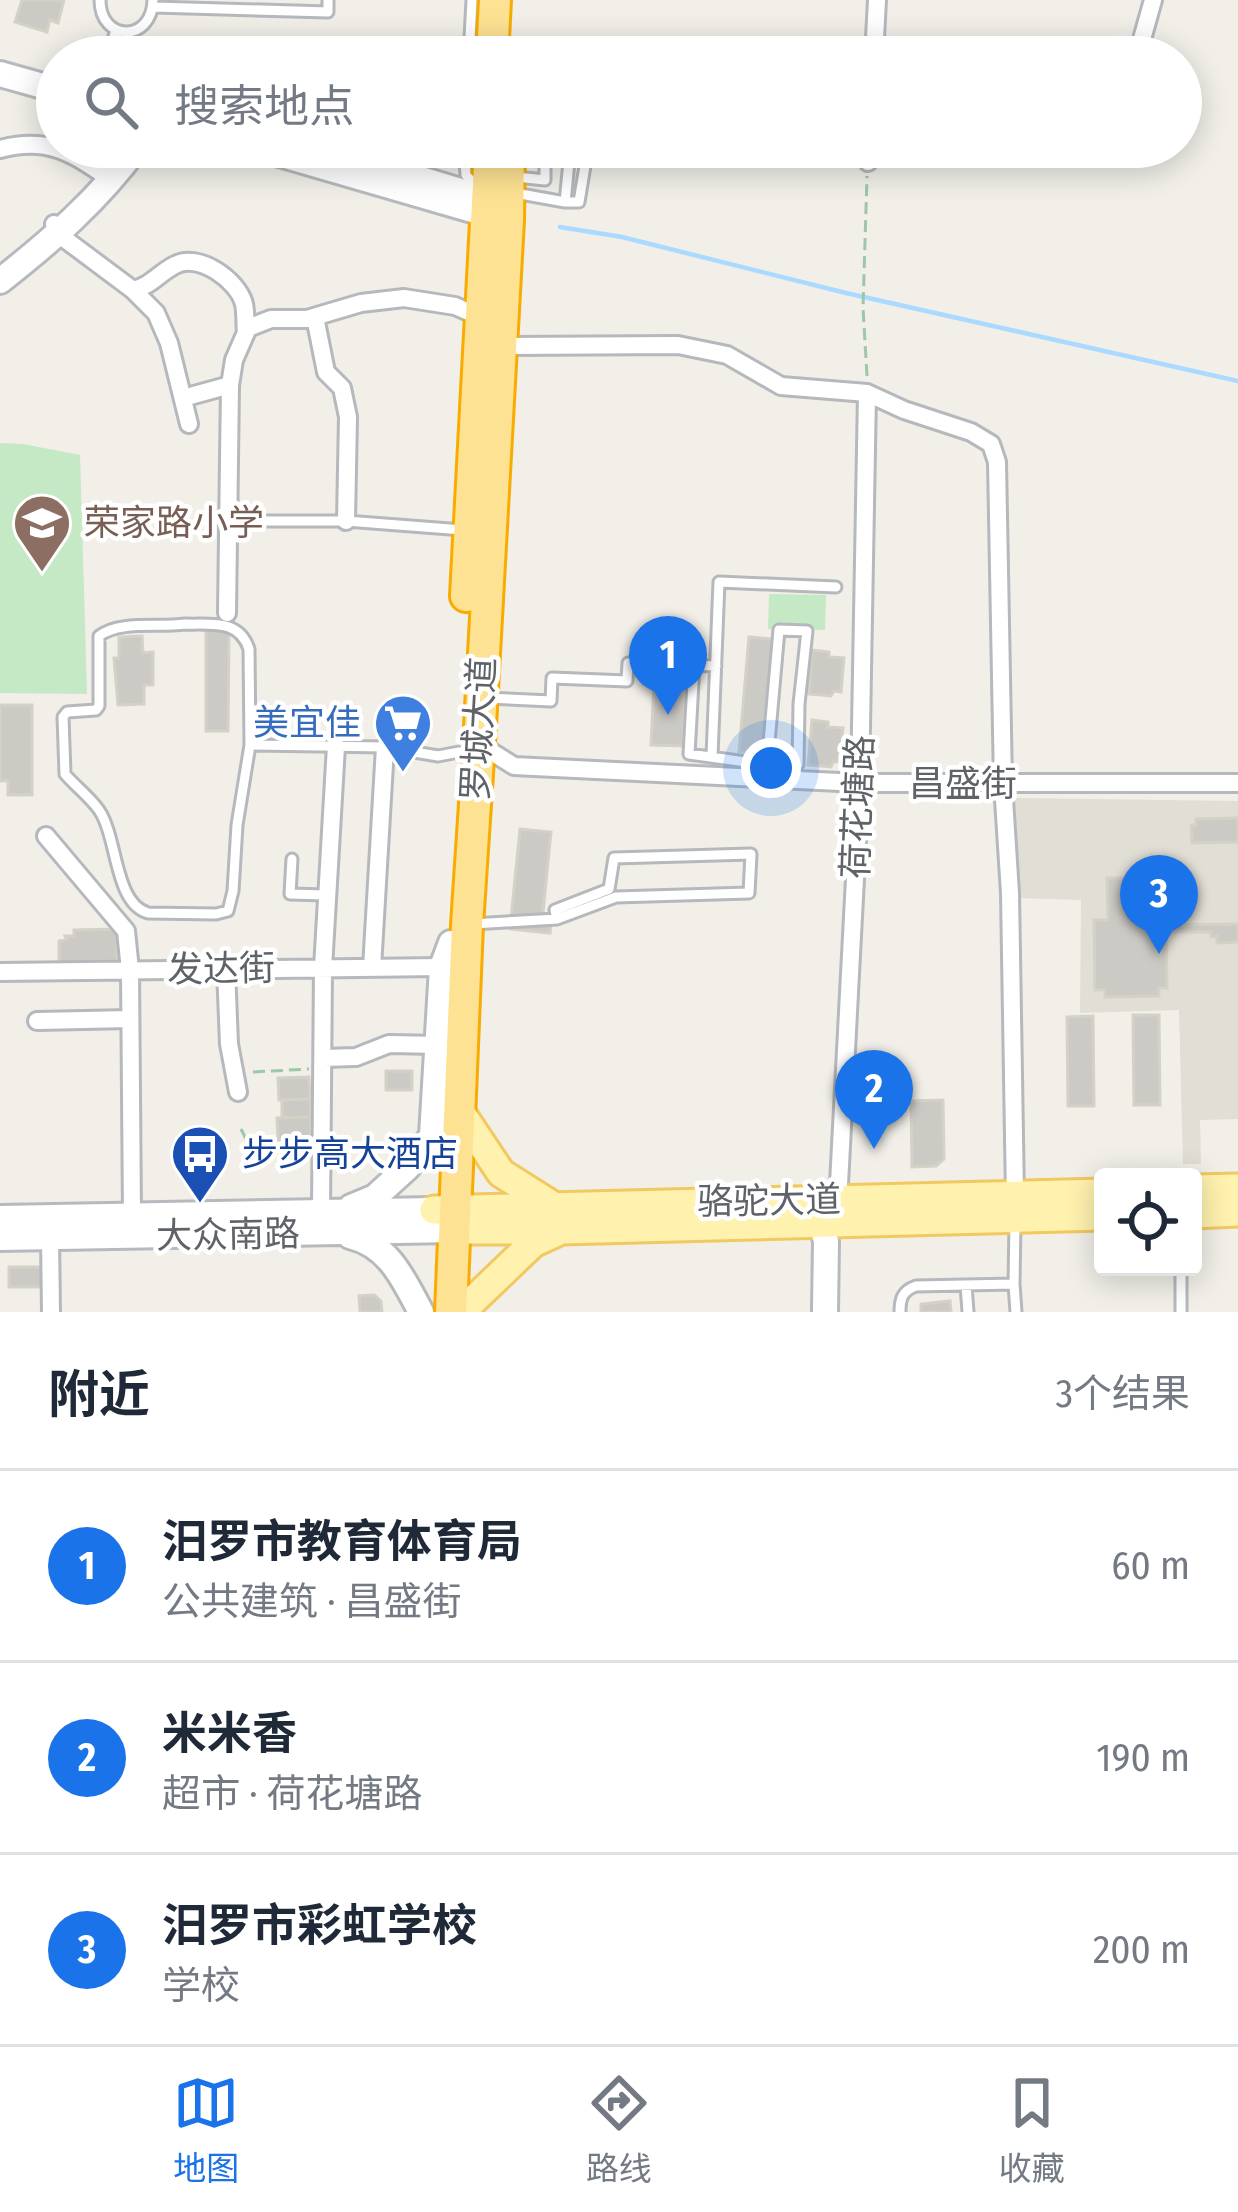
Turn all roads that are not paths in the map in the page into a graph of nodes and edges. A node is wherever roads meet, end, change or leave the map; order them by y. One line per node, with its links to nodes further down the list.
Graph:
1 (100, 0): 9 (lane)
2 (328, 0): 8 (lane)
3 (472, 0): 11 (lane)
4 (495, 0): 12 (highway)
5 (515, 0): 13 (highway)
6 (877, 0): 14 (street)
7 (1153, 0): 15 (street)
8 (153, 3): 9 (lane)
9 (116, 30): 10 (lane)
10 (114, 36)
11 (470, 36)
12 (493, 36)
13 (514, 36)
14 (875, 36)
15 (1143, 36)
16 (0, 58): 17 (main road)
17 (36, 67)
18 (0, 74): 19 (main road)
19 (36, 84)
20 (36, 146): 21 (street)
21 (0, 149)
22 (95, 168): 31 (street)
23 (115, 168): 31 (main road)
24 (118, 168): 31 (main road)
25 (368, 168): 32 (main road)
26 (401, 168): 32 (main road)
27 (466, 168): 32 (lane)
28 (545, 168): 32 (lane)
29 (568, 168): 33 (lane)
30 (585, 168): 33 (lane)
31 (109, 178): 34 (main road)
32 (503, 193): 33 (lane); 39 (highway, 罗城大道); 41 (highway, 罗城大道)
33 (565, 202)
34 (56, 228): 35 (main road); 36 (main road); 37 (street)
35 (0, 266)
36 (0, 281)
37 (133, 290): 40 (street); 44 (street)
38 (315, 317): 39 (street); 40 (street); 47 (street)
39 (480, 317): 48 (highway, 罗城大道)
40 (246, 333): 42 (street)
41 (501, 346): 43 (street); 53 (highway, 罗城大道)
42 (230, 385): 44 (street); 46 (street)
43 (867, 392): 60 (street, 荷花塘路); 62 (street)
44 (183, 398): 45 (street)
45 (189, 424)
46 (228, 520): 47 (lane); 50 (street)
47 (346, 521): 48 (lane)
48 (469, 530): 57 (highway, 罗城大道)
49 (836, 587): 52 (lane)
50 (227, 613)
51 (694, 665): 52 (lane); 53 (lane); 58 (lane)
52 (716, 667): 58 (lane)
53 (481, 698): 57 (highway, 罗城大道)
54 (250, 745): 54 (lane); 55 (lane)
55 (335, 746): 56 (lane); 65 (street)
56 (385, 747): 57 (lane); 69 (street)
57 (469, 748): 60 (street, 昌盛街); 67 (highway, 罗城大道)
58 (712, 756): 59 (lane)
59 (766, 765): 59 (lane)
60 (860, 783): 62 (street, 昌盛街); 84 (street, 荷花塘路)
61 (1238, 783): 62 (street, 昌盛街)
62 (1003, 784): 82 (street)
63 (46, 836): 71 (street)
64 (292, 859): 65 (lane)
65 (326, 895): 68 (street)
66 (557, 919): 66 (lane); 67 (lane)
67 (453, 945): 69 (street, 发达街); 75 (main road); 78 (highway, 罗城大道); 91 (highway, 罗城大道)
68 (323, 968): 69 (street, 发达街); 70 (street, 发达街); 76 (street)
69 (372, 968)
70 (226, 969): 71 (street, 发达街); 77 (street)
71 (130, 970): 72 (street, 发达街); 73 (street)
72 (0, 972)
73 (130, 1019): 74 (street); 87 (street)
74 (37, 1021)
75 (439, 1045): 76 (street); 90 (main road)
76 (323, 1063): 90 (street)
77 (236, 1083)
78 (460, 1110): 89 (main road); 91 (highway, 罗城大道)
79 (1202, 1184): 80 (main road)
80 (1238, 1188)
81 (1094, 1194): 82 (main road, 骆驼大道)
82 (1015, 1208): 84 (main road, 骆驼大道); 86 (main road, 骆驼大道); 95 (lane)
83 (1238, 1213): 85 (main road)
84 (834, 1214): 89 (main road, 骆驼大道); 102 (main road); 103 (main road)
85 (1202, 1214)
86 (1094, 1215)
87 (132, 1216): 88 (main road, 大众南路); 90 (main road, 大众南路)
88 (0, 1218)
89 (557, 1218): 91 (main road, 骆驼大道); 101 (main road)
90 (332, 1219): 91 (main road, 大众南路); 92 (main road, 大众南路); 98 (main road)
91 (445, 1220): 99 (highway, 罗城大道); 100 (highway, 罗城大道)
92 (50, 1237): 93 (main road, 大众南路); 97 (street)
93 (0, 1238)
94 (1180, 1276): 107 (lane)
95 (1014, 1284): 96 (lane); 106 (lane)
96 (966, 1285): 104 (lane); 105 (lane)
97 (51, 1312)
98 (421, 1312)
99 (433, 1312)
100 (451, 1312)
101 (461, 1312)
102 (825, 1312)
103 (838, 1312)
104 (900, 1312)
105 (968, 1312)
106 (1016, 1312)
107 (1181, 1312)

